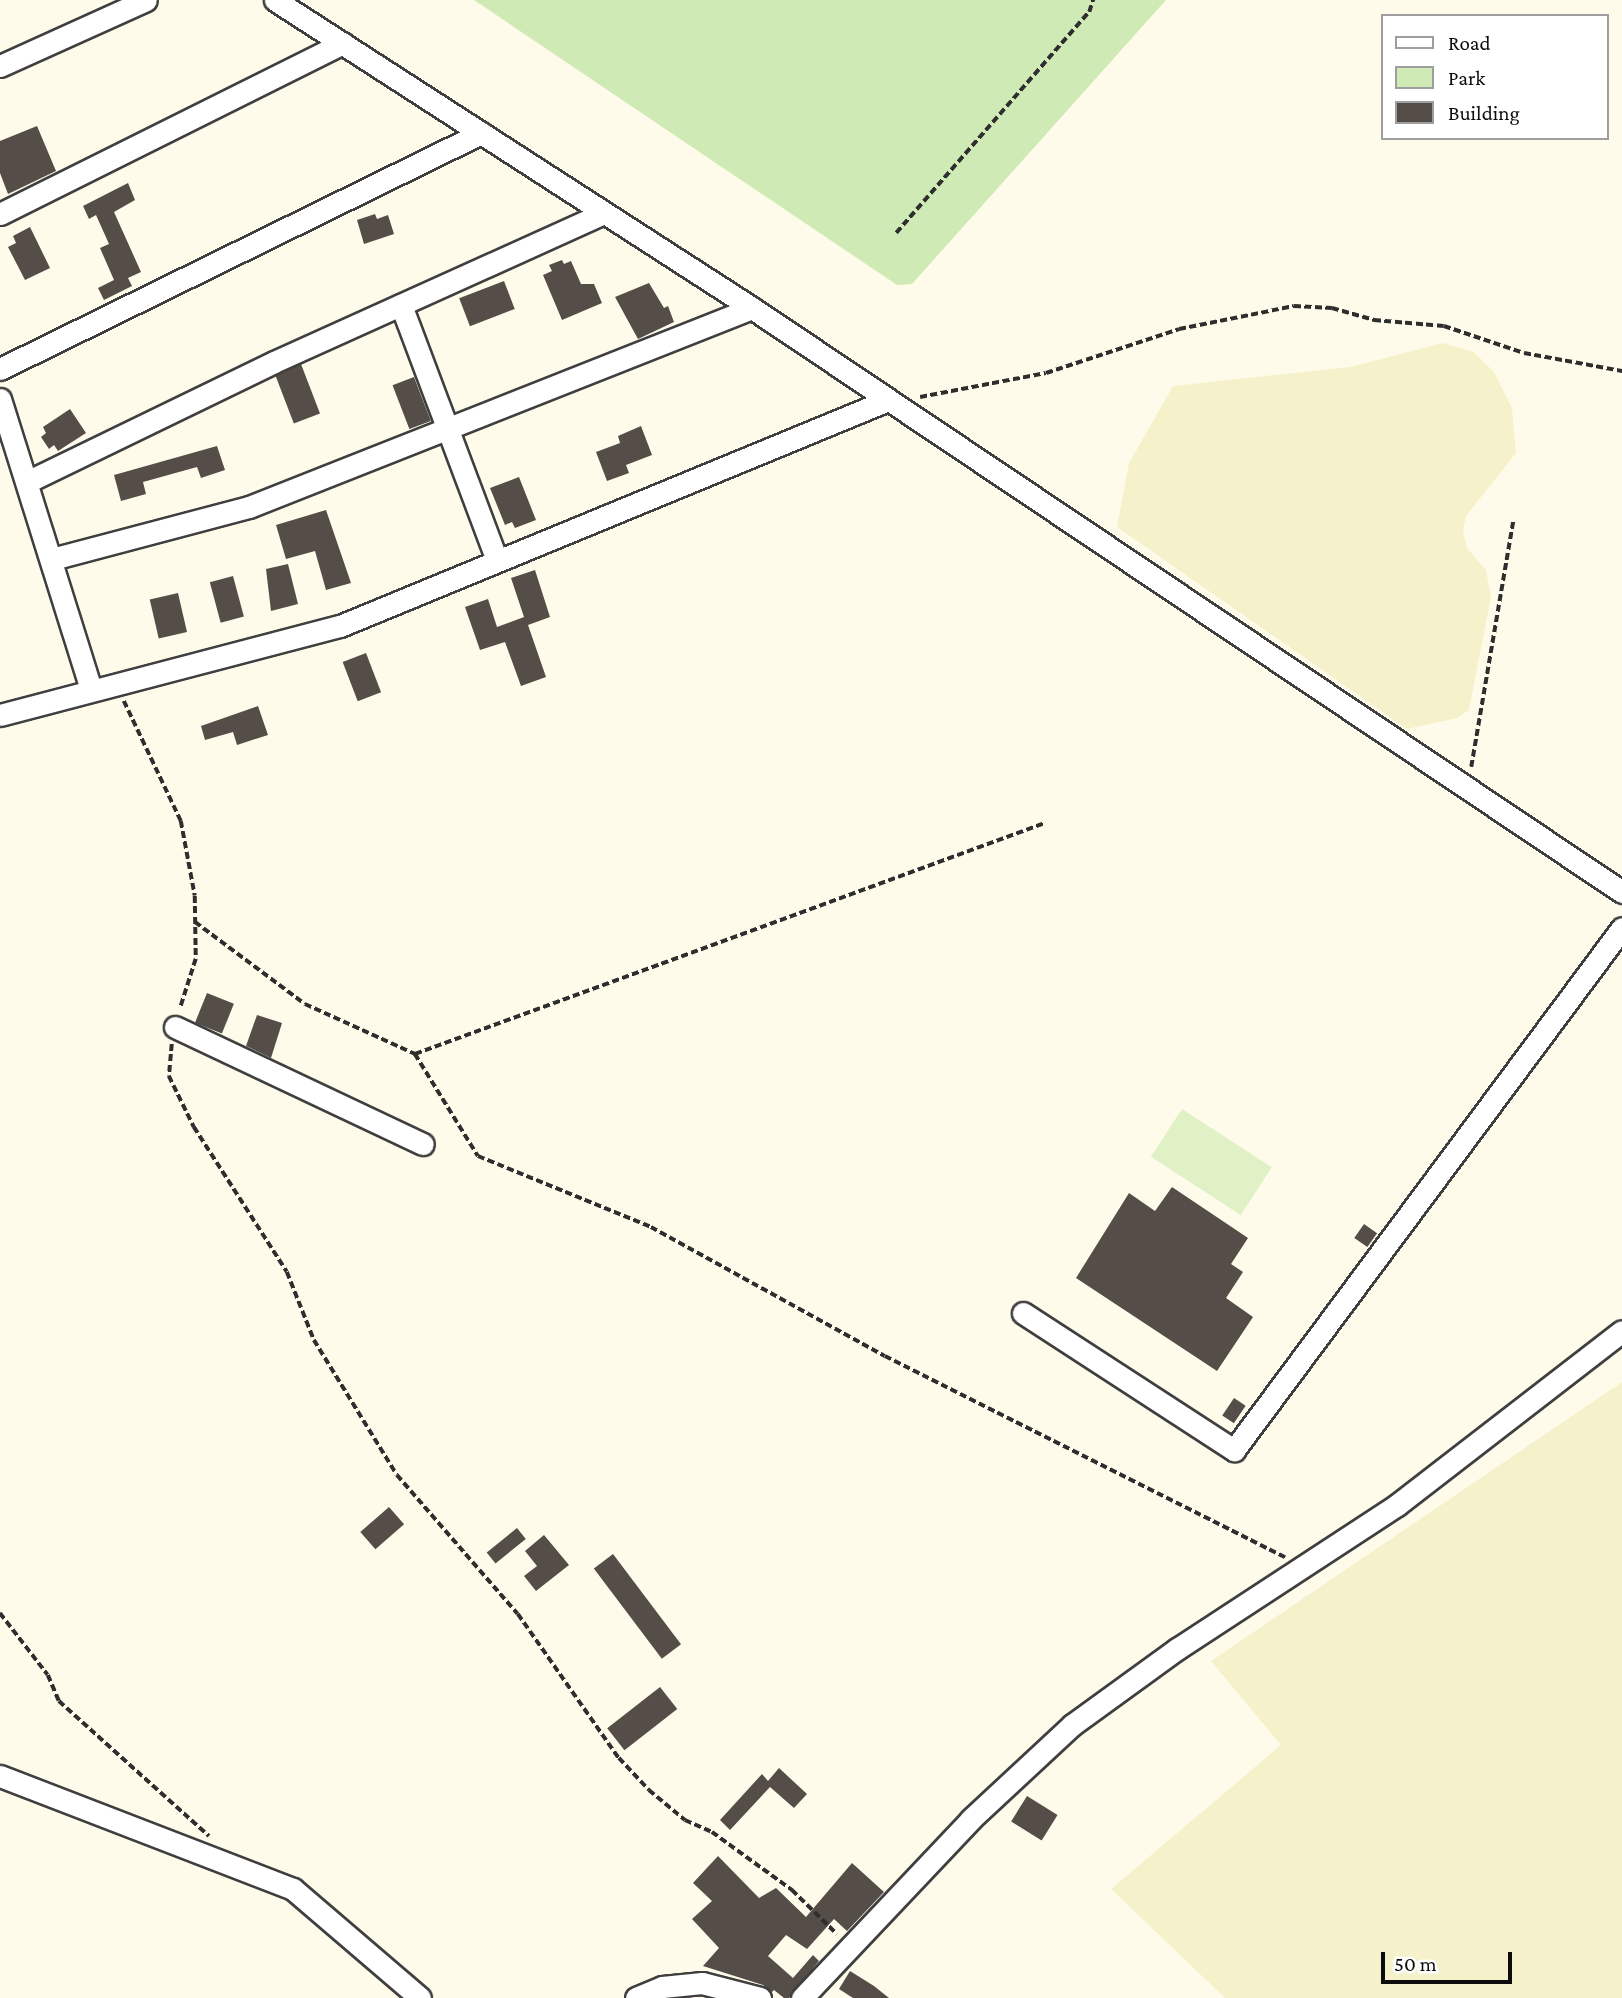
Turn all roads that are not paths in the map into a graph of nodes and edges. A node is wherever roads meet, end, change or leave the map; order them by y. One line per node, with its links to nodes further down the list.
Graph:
1 (146, 0): 4 (street)
2 (275, 0): 3 (street)
3 (343, 43): 5 (street); 7 (street)
4 (0, 66)
5 (481, 133): 6 (street); 10 (street)
6 (604, 213): 8 (street); 9 (street)
7 (0, 214)
8 (401, 305): 13 (street); 14 (street)
9 (752, 308): 12 (street); 13 (street)
10 (0, 369)
11 (0, 399): 14 (street)
12 (888, 400): 16 (street); 19 (street)
13 (448, 432): 15 (street); 16 (street)
14 (29, 481): 15 (street)
15 (52, 559): 17 (street)
16 (497, 561): 17 (street)
17 (91, 689): 18 (street)
18 (0, 715)
19 (1622, 892)
20 (1622, 928): 23 (street)
21 (175, 1027): 22 (street)
22 (424, 1144)
23 (1023, 1313)
24 (1622, 1331): 29 (street)
25 (0, 1776): 26 (street)
26 (419, 1998)
27 (636, 1998): 28 (street)
28 (760, 1998)
29 (802, 1998)

